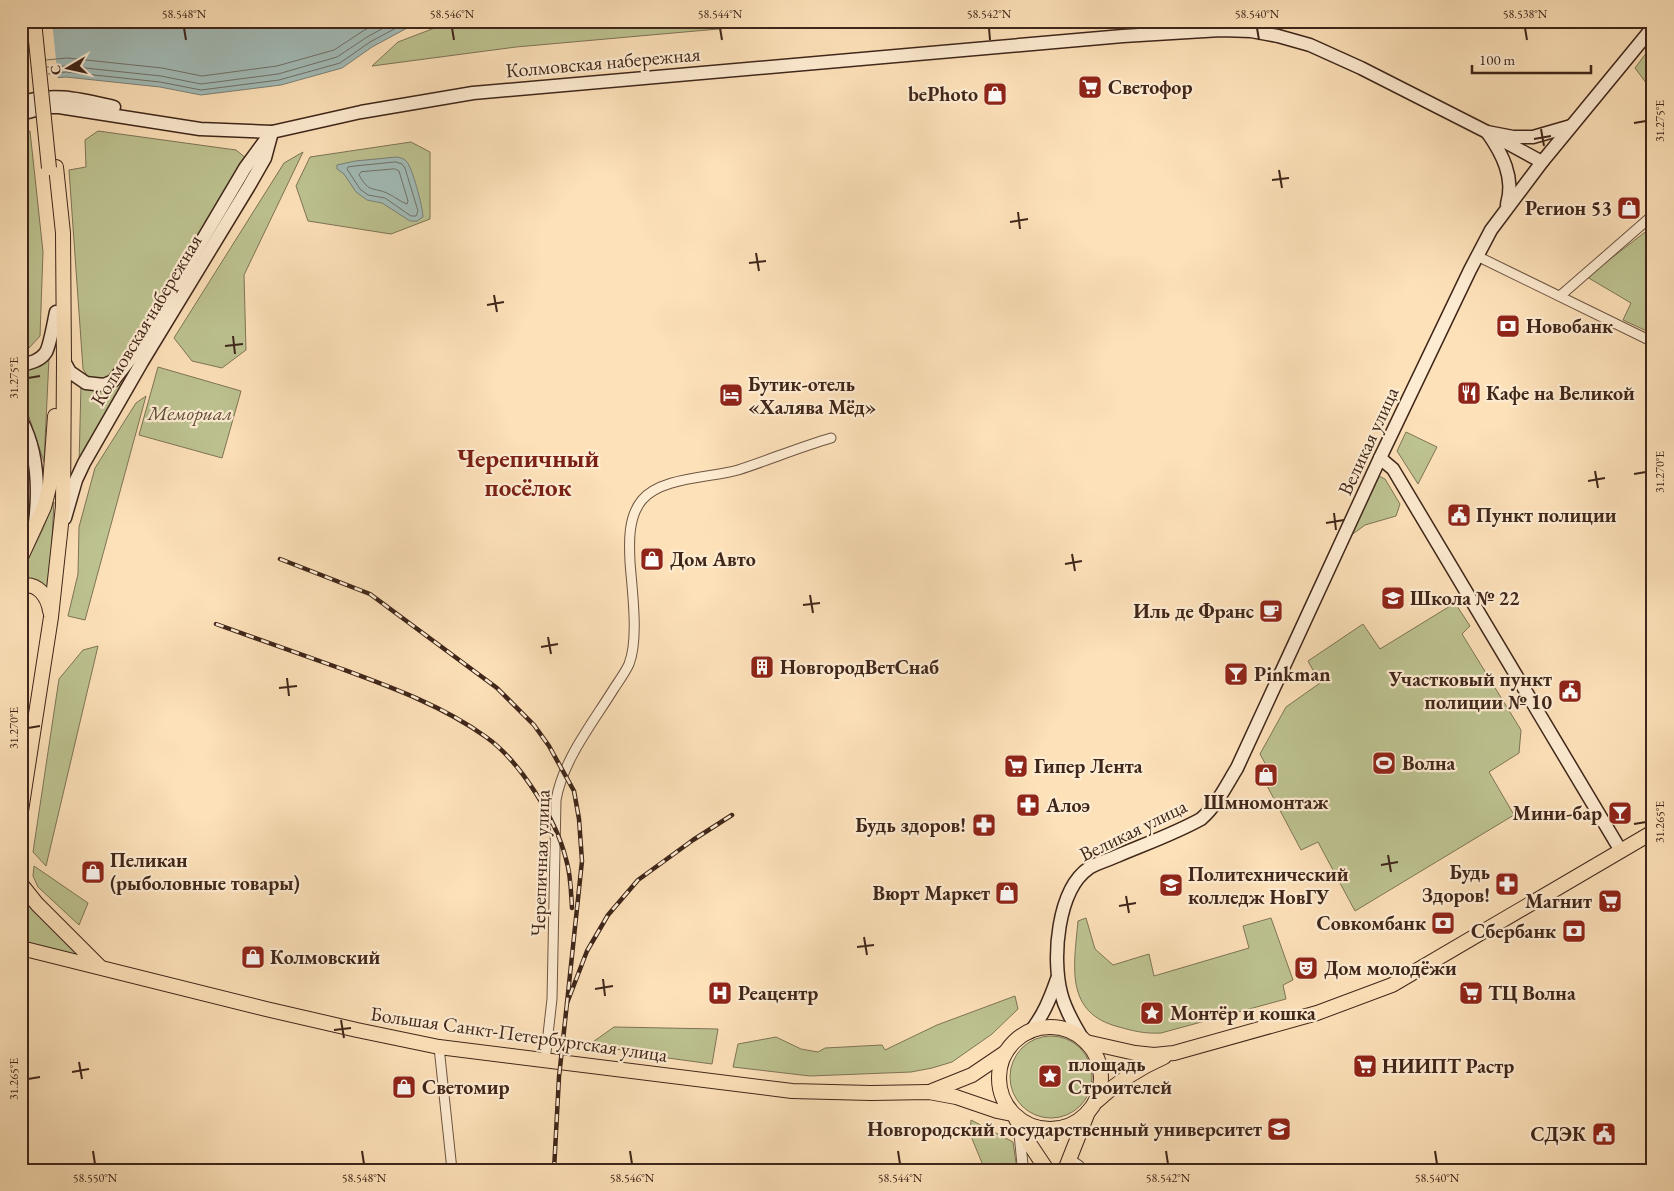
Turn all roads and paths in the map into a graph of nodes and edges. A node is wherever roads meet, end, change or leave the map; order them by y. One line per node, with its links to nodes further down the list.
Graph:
1 (34, 21): 10 (main road, bridge)
2 (42, 21): 10 (main road)
3 (1653, 27): 6 (main road, Великая улица)
4 (21, 103): 7 (main road, Колмовская набережная)
5 (21, 114): 7 (main road, Колмовская набережная)
6 (1571, 126): 8 (main road); 9 (main road, Великая улица)
7 (272, 132): 8 (main road, Колмовская набережная); 17 (main road, Колмовская набережная); 23 (main road, Колмовская набережная)
8 (1487, 132): 9 (main road); 11 (main road)
9 (1542, 162): 11 (main road, Великая улица)
10 (52, 168): 15 (main road); 17 (main road)
11 (1503, 212): 13 (main road, Великая улица)
12 (1653, 215): 14 (street)
13 (1477, 256): 14 (street); 21 (main road, Великая улица)
14 (1560, 296): 16 (street)
15 (56, 312): 18 (main road); 22 (main road)
16 (1653, 342)
17 (64, 361): 23 (main road)
18 (21, 364)
19 (21, 420): 22 (main road)
20 (831, 438): 39 (street, Черепичная улица)
21 (1380, 458): 29 (main road); 33 (main road, Великая улица)
22 (34, 531): 24 (main road)
23 (61, 532): 26 (main road)
24 (21, 557)
25 (21, 586): 26 (main road)
26 (51, 617): 27 (main road)
27 (21, 811)
28 (1653, 832): 29 (main road)
29 (1621, 851): 38 (main road)
30 (21, 884): 32 (main road)
31 (22, 948): 32 (main road, Большая Санкт-Петербургская улица)
32 (100, 967): 36 (main road, Большая Санкт-Петербургская улица)
33 (1058, 976): 34 (main road); 35 (main road)
34 (1030, 1032): 35 (main road); 37 (main road)
35 (1084, 1040): 38 (main road); 41 (main road)
36 (439, 1046): 39 (main road, Большая Санкт-Петербургская улица); 44 (street)
37 (1009, 1050): 40 (main road, Большая Санкт-Петербургская улица); 42 (main road)
38 (1174, 1053): 41 (main road)
39 (546, 1061): 40 (main road, Большая Санкт-Петербургская улица)
40 (929, 1092): 42 (main road, Большая Санкт-Петербургская улица)
41 (1091, 1107): 42 (main road); 43 (main road)
42 (1016, 1119): 45 (street); 46 (main road)
43 (1066, 1164): 47 (street)
44 (452, 1170)
45 (1023, 1170)
46 (1047, 1170)
47 (1080, 1170)

